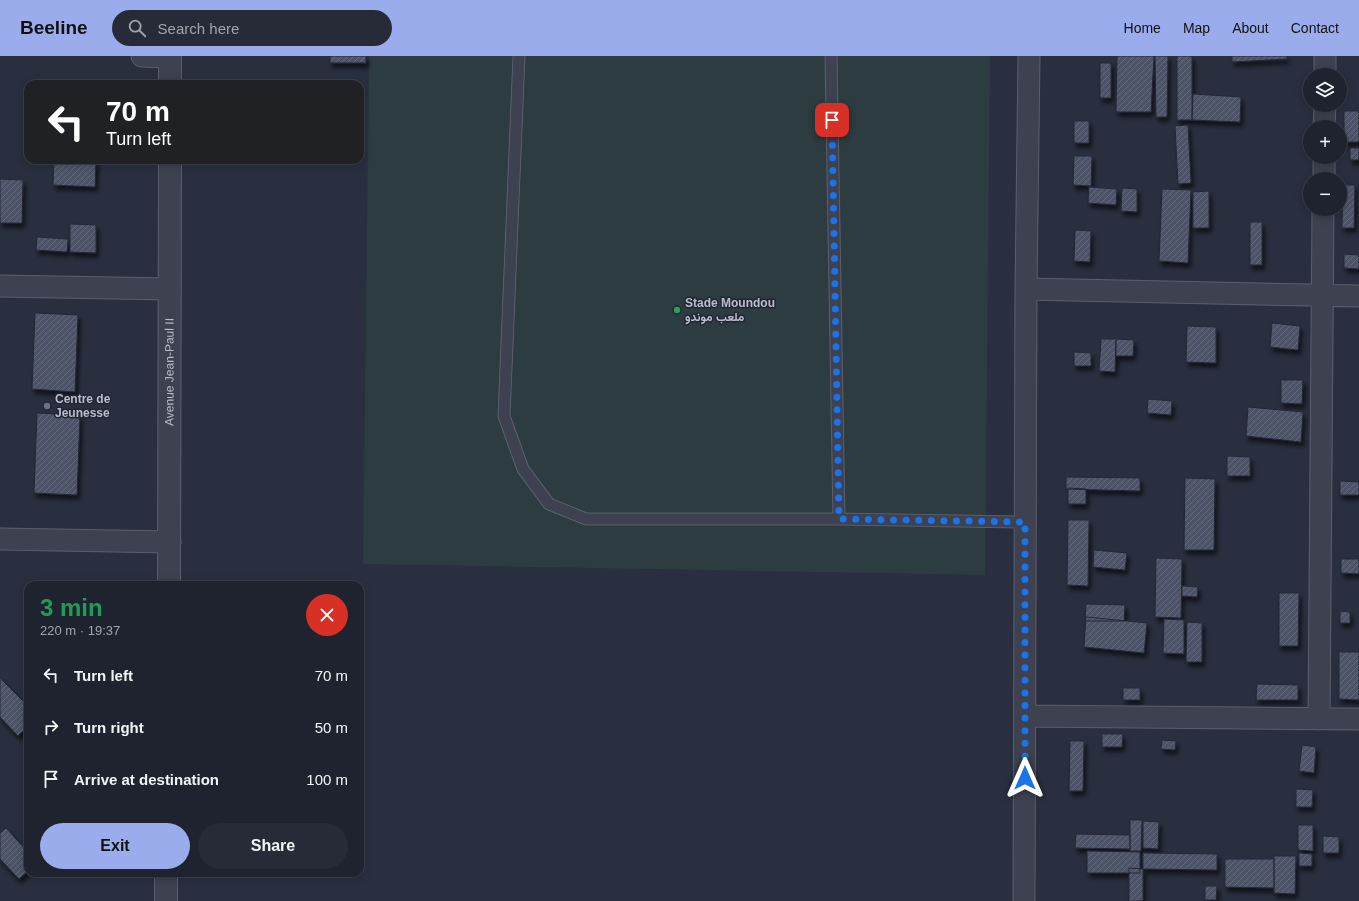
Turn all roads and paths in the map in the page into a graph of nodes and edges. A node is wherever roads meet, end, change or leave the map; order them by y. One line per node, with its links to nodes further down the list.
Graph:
1 (142, 56): 6 (street)
2 (519, 56): 16 (lane)
3 (831, 56): 16 (lane)
4 (1029, 56): 13 (street)
5 (1325, 56): 7 (street)
6 (170, 57): 8 (street)
7 (1325, 68)
8 (170, 80)
9 (170, 164): 12 (street, Avenue Jean-Paul II)
10 (1323, 216): 14 (street)
11 (0, 286): 12 (street)
12 (170, 289): 19 (street, Avenue Jean-Paul II)
13 (1026, 289): 14 (street); 17 (street)
14 (1322, 295): 15 (street); 22 (street)
15 (1359, 296)
16 (839, 519): 17 (lane)
17 (1025, 522): 21 (street)
18 (0, 539): 19 (street)
19 (170, 542): 20 (street, Avenue Jean-Paul II)
20 (169, 581)
21 (1025, 716): 22 (street); 26 (street)
22 (1319, 719): 23 (street)
23 (1359, 719)
24 (166, 877): 25 (street)
25 (166, 901)
26 (1024, 901)

